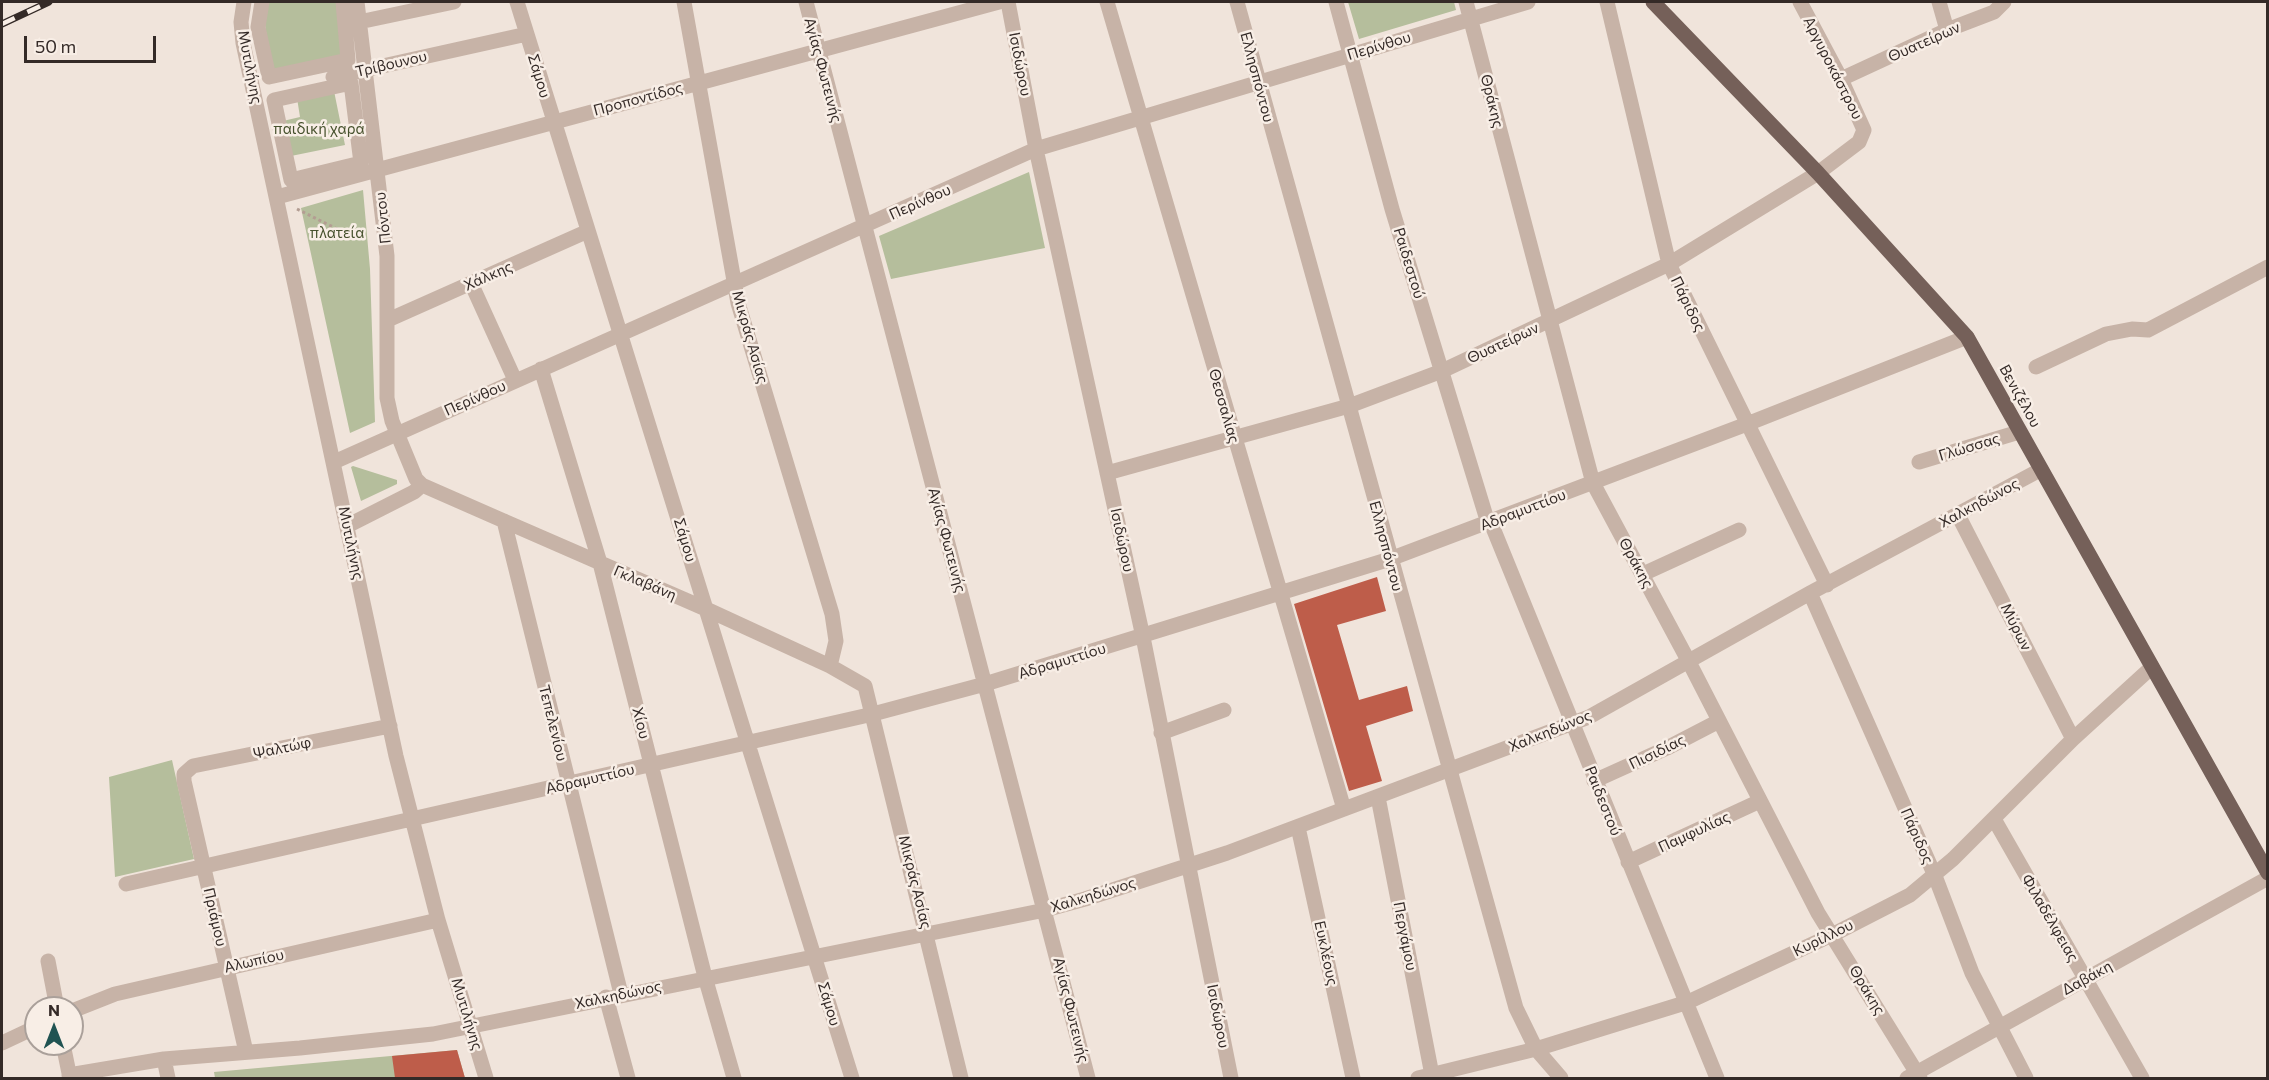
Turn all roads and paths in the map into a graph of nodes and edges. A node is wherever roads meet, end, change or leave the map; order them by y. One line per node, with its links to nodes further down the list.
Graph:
1 (244, 2): 32 (street, Μυτιλήνης)
2 (261, 2): 3 (street)
3 (343, 2)
4 (357, 2): 23 (street, Πόντου)
5 (454, 2): 23 (street)
6 (517, 2): 25 (street, Σάμου)
7 (684, 2): 30 (street, Μικράς Ασίας)
8 (806, 2): 26 (street, Αγίας Φωτεινής)
9 (999, 2): 21 (street, Προποντίδος)
10 (1008, 2): 36 (street, Ισιδώρου)
11 (1107, 2): 33 (street, Θεσσαλίας)
12 (1237, 2): 31 (street, Ελλησπόντου)
13 (1336, 2): 27 (street, Ραιδεστού)
14 (1466, 2): 22 (street, Θράκης)
15 (1528, 2): 22 (street, Περίνθου)
16 (1607, 2): 45 (street, Πάριδος)
17 (1653, 2): 39 (main road, Βενιζέλου)
18 (1800, 2): 29 (street, Αργυροκάστρου)
19 (1939, 2): 24 (street)
20 (2004, 2): 24 (street, Θυατείρων)
21 (959, 7): 26 (street, Προποντίδος)
22 (1471, 18): 27 (street, Περίνθου); 50 (street, Θράκης)
23 (359, 22): 28 (street, Πόντου)
24 (1947, 30): 29 (street, Θυατείρων)
25 (527, 34): 28 (street, Τρίβουνου); 34 (street, Σάμου)
26 (818, 51): 30 (street, Προποντίδος); 42 (street, Αγίας Φωτεινής)
27 (1352, 54): 31 (street, Περίνθου); 55 (street, Ραιδεστού)
28 (364, 70): 32 (street, Τρίβουνου); 38 (street, Πόντου)
29 (1841, 79): 35 (street, Αργυροκάστρου)
30 (700, 82): 34 (street, Προποντίδος); 48 (street, Μικράς Ασίας)
31 (1257, 82): 33 (street, Περίνθου); 57 (street, Ελλησπόντου)
32 (254, 95): 41 (street, Μυτιλήνης)
33 (1139, 117): 36 (street, Περίνθου); 61 (street, Θεσσαλίας)
34 (553, 122): 38 (street, Προποντίδος); 43 (street, Σάμου)
35 (1863, 135): 39 (street, Θυατείρων)
36 (1036, 149): 42 (street, Περίνθου); 65 (street, Ισιδώρου)
37 (361, 163): 37 (street)
38 (378, 171): 40 (street, Προποντίδος); 49 (street, Πόντου)
39 (1818, 173): 45 (street, Θυατείρων); 52 (main road, Βενιζέλου)
40 (294, 193): 41 (street, Προποντίδος); 44 (path)
41 (277, 197): 62 (street, Μυτιλήνης)
42 (865, 227): 48 (street, Περίνθου); 84 (street, Αγίας Φωτεινής)
43 (588, 231): 47 (street, Χάλκης); 51 (street, Σάμου)
44 (353, 237)
45 (1669, 264): 50 (street, Θυατείρων); 58 (street, Πάριδος)
46 (2268, 267): 53 (street)
47 (471, 283): 49 (street, Χάλκης); 56 (street)
48 (734, 283): 51 (street, Περίνθου); 82 (street, Μικράς Ασίας)
49 (388, 320): 60 (street, Πόντου)
50 (1548, 322): 55 (street, Θυατείρων); 66 (street, Θράκης)
51 (621, 333): 54 (street, Περίνθου); 79 (street, Σάμου)
52 (1967, 337): 58 (street, Αδραμυττίου); 59 (main road, Βενιζέλου)
53 (2036, 367)
54 (541, 369): 56 (street, Περίνθου); 74 (street, Χίου)
55 (1442, 371): 57 (street, Θυατείρων); 70 (street, Ραιδεστού)
56 (515, 380): 60 (street, Περίνθου)
57 (1349, 406): 61 (street, Θυατείρων); 73 (street, Ελλησπόντου)
58 (1747, 424): 66 (street, Αδραμυττίου); 76 (street, Πάριδος)
59 (2019, 432): 63 (street, Γλώσσας); 64 (main road, Βενιζέλου)
60 (397, 434): 62 (street, Περίνθου); 67 (street)
61 (1234, 438): 65 (street, Θυατείρων); 78 (street, Θεσσαλίας)
62 (334, 462): 71 (street, Μυτιλήνης)
63 (1920, 462)
64 (2040, 470): 68 (street, Χαλκηδώνος); 83 (main road, Βενιζέλου)
65 (1107, 473): 80 (street, Ισιδώρου)
66 (1593, 483): 70 (street, Αδραμυττίου); 75 (street, Θράκης)
67 (422, 485): 69 (street, Γκλαβάνη); 71 (street)
68 (1958, 514): 76 (street, Χαλκηδώνος); 92 (street, Μύρων)
69 (504, 521): 74 (street, Γκλαβάνη); 98 (street, Τεπελενίου)
70 (1490, 523): 73 (street, Αδραμυττίου); 89 (street, Ραιδεστού)
71 (347, 526): 90 (street, Μυτιλήνης)
72 (1739, 530): 75 (street)
73 (1390, 559): 78 (street, Αδραμυττίου); 95 (street, Ελλησπόντου)
74 (600, 563): 79 (street, Γκλαβάνη); 94 (street, Χίου)
75 (1643, 574): 81 (street, Θράκης)
76 (1827, 585): 77 (street, Χαλκηδώνος)
77 (1810, 593): 81 (street, Χαλκηδώνος); 109 (street, Πάριδος)
78 (1280, 594): 80 (street, Αδραμυττίου); 101 (street, Θεσσαλίας)
79 (706, 609): 82 (street, Γκλαβάνη); 93 (street, Σάμου)
80 (1143, 637): 84 (street, Αδραμυττίου); 91 (street, Ισιδώρου)
81 (1689, 662): 88 (street, Θράκης); 89 (street, Χαλκηδώνος)
82 (830, 666): 85 (street, Γκλαβάνη)
83 (2152, 667): 92 (street, Κυρίλλου); 108 (main road, Βενιζέλου)
84 (985, 684): 87 (street, Αδραμυττίου); 111 (street, Αγίας Φωτεινής)
85 (865, 686): 87 (street, Μικράς Ασίας)
86 (1224, 710): 91 (street)
87 (873, 714): 93 (street, Αδραμυττίου); 113 (street, Μικράς Ασίας)
88 (1719, 721): 97 (street, Πισιδίας); 100 (street, Θράκης)
89 (1572, 724): 95 (street, Χαλκηδώνος); 97 (street, Ραιδεστού)
90 (390, 726): 96 (street, Ψαλτώφ); 103 (street, Μυτιλήνης)
91 (1161, 733): 106 (street, Ισιδώρου)
92 (2073, 739): 102 (street, Κυρίλλου)
93 (749, 742): 94 (street, Αδραμυττίου); 115 (street, Σάμου)
94 (652, 765): 98 (street, Αδραμυττίου); 118 (street, Χίου)
95 (1449, 770): 99 (street, Χαλκηδώνος); 128 (street, Ελλησπόντου)
96 (184, 781): 107 (street, Πριάμου)
97 (1594, 781): 105 (street, Ραιδεστού)
98 (569, 784): 103 (street, Αδραμυττίου); 121 (street, Τεπελενίου)
99 (1378, 797): 101 (street, Χαλκηδώνος); 133 (street, Περγάμου)
100 (1760, 801): 105 (street, Παμφυλίας); 114 (street, Θράκης)
101 (1344, 809): 104 (street, Χαλκηδώνος)
102 (1994, 819): 109 (street, Κυρίλλου); 119 (street, Φιλαδέλφειας)
103 (411, 821): 107 (street, Αδραμυττίου); 112 (street, Μυτιλήνης)
104 (1298, 827): 106 (street, Χαλκηδώνος); 143 (street, Ευκλέους)
105 (1628, 862): 122 (street, Ραιδεστού)
106 (1189, 866): 111 (street, Χαλκηδώνος); 142 (street, Ισιδώρου)
107 (203, 867): 110 (street, Αδραμυττίου); 117 (street, Πριάμου)
108 (2268, 875): 119 (street, Δαβάκη)
109 (1935, 876): 114 (street, Κυρίλλου); 125 (street, Πάριδος)
110 (126, 884)
111 (1045, 910): 113 (street, Χαλκηδώνος); 141 (street, Αγίας Φωτεινής)
112 (438, 920): 117 (street, Αλωπίου); 124 (street, Μυτιλήνης)
113 (927, 933): 115 (street, Χαλκηδώνος); 140 (street, Μικράς Ασίας)
114 (1834, 934): 122 (street, Κυρίλλου); 134 (street, Θράκης)
115 (813, 955): 118 (street, Χαλκηδώνος); 139 (street, Σάμου)
116 (48, 961): 120 (street)
117 (226, 967): 123 (street, Αλωπίου); 129 (street, Πριάμου)
118 (705, 977): 121 (street, Χαλκηδώνος); 138 (street, Χίου)
119 (2086, 979): 125 (street, Δαβάκη); 147 (street, Φιλαδέλφειας)
120 (55, 996)
121 (613, 996): 124 (street, Χαλκηδώνος); 137 (street, Τεπελενίου)
122 (1688, 1002): 128 (street, Κυρίλλου); 145 (street, Ραιδεστού)
123 (84, 1006)
124 (470, 1026): 129 (street, Χαλκηδώνος); 136 (street, Μυτιλήνης)
125 (1999, 1027): 134 (street, Δαβάκη); 146 (street, Πάριδος)
126 (24, 1033): 127 (street)
127 (2, 1043)
128 (1536, 1049): 133 (street, Κυρίλλου); 144 (street, Ελλησπόντου)
129 (246, 1052): 131 (street, Χαλκηδώνος)
130 (65, 1056): 132 (street)
131 (164, 1059): 132 (street, Χαλκηδώνος); 135 (street)
132 (69, 1077)
133 (1424, 1077)
134 (1915, 1077)
135 (168, 1078)
136 (486, 1078)
137 (628, 1078)
138 (734, 1078)
139 (852, 1078)
140 (961, 1078)
141 (1088, 1078)
142 (1231, 1078)
143 (1353, 1078)
144 (1561, 1078)
145 (1717, 1078)
146 (2026, 1078)
147 (2142, 1078)

